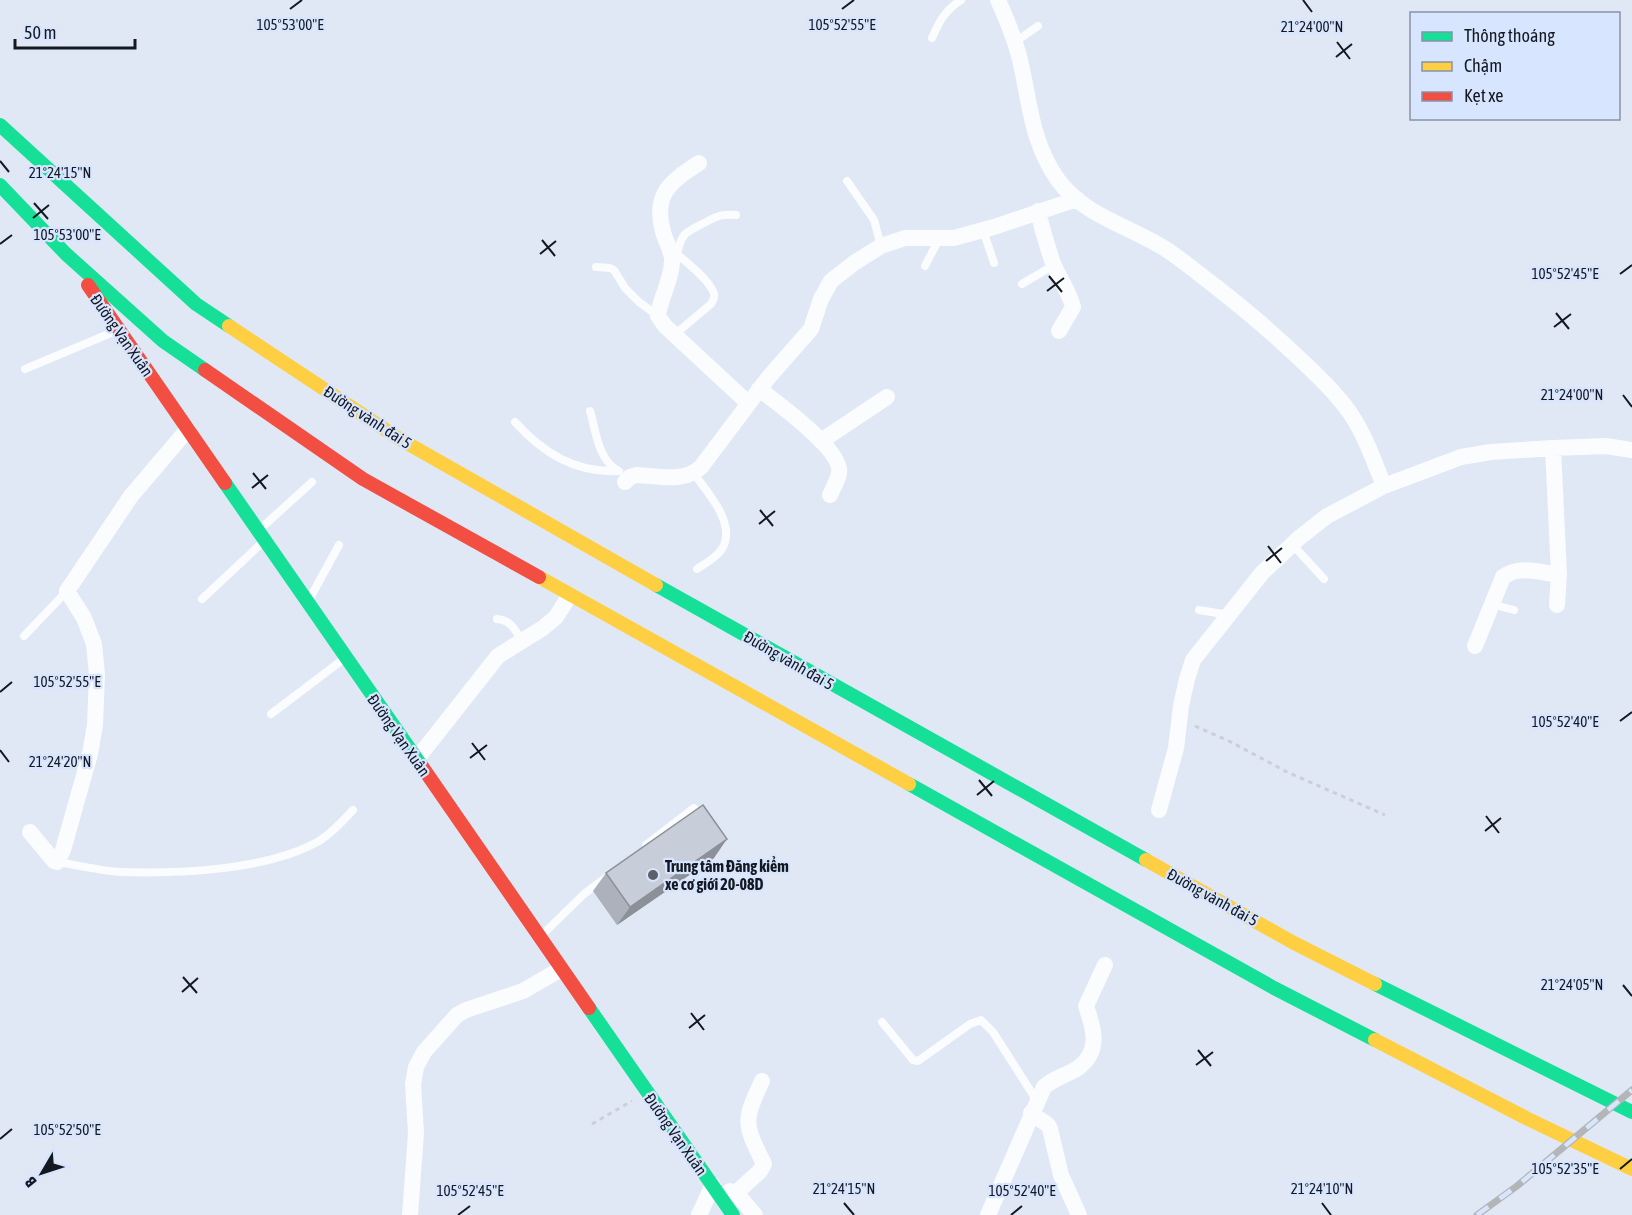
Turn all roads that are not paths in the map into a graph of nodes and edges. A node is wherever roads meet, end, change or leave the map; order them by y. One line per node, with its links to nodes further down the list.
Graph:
1 (961, 0): 4 (lane)
2 (998, 0): 5 (street)
3 (1038, 26): 5 (lane)
4 (932, 38)
5 (1015, 42): 11 (street)
6 (0, 125): 80 (main road, Đường vành đai 5)
7 (699, 163): 17 (street)
8 (0, 169): 18 (main road, Đường Vạn Xuân)
9 (846, 181): 16 (lane)
10 (0, 185): 18 (main road, Đường Vạn Xuân)
11 (1077, 199): 12 (street); 41 (street)
12 (1038, 211): 14 (street); 20 (street)
13 (736, 215): 17 (lane)
14 (983, 230): 15 (street); 19 (lane)
15 (939, 238): 16 (street); 21 (lane)
16 (881, 246): 29 (street)
17 (674, 252): 24 (street); 27 (lane)
18 (66, 254): 25 (main road, Đường Vạn Xuân); 81 (main road)
19 (994, 263)
20 (1054, 265): 23 (lane); 26 (street)
21 (925, 266)
22 (596, 267): 24 (lane)
23 (1022, 284)
24 (658, 316): 27 (street)
25 (119, 330): 28 (lane); 34 (main road, Đường Vạn Xuân)
26 (1059, 331)
27 (674, 334): 31 (street)
28 (25, 369)
29 (759, 389): 31 (street); 35 (street)
30 (887, 397): 35 (street)
31 (748, 403): 38 (street)
32 (590, 411): 39 (lane)
33 (515, 422): 39 (lane)
34 (188, 429): 43 (main road, Đường Vạn Xuân); 49 (street)
35 (821, 441): 42 (street)
36 (1553, 448): 37 (street); 41 (street); 47 (street)
37 (1632, 450)
38 (694, 474): 39 (street); 46 (lane)
39 (624, 476)
40 (312, 482): 43 (lane)
41 (1384, 486): 44 (street)
42 (830, 495)
43 (261, 536): 50 (lane); 52 (main road, Đường Vạn Xuân)
44 (1292, 544): 48 (lane); 57 (street)
45 (339, 545): 52 (lane)
46 (697, 569)
47 (1558, 575): 53 (street); 54 (street)
48 (1324, 579)
49 (67, 591): 59 (lane); 66 (street)
50 (202, 599)
51 (566, 601): 60 (street)
52 (308, 603): 62 (main road, Đường Vạn Xuân)
53 (1491, 604): 56 (lane); 61 (street)
54 (1557, 605)
55 (1199, 610): 57 (lane)
56 (1514, 610)
57 (1229, 616): 69 (street)
58 (497, 619): 60 (lane)
59 (24, 636)
60 (522, 641): 65 (street)
61 (1475, 646)
62 (345, 657): 63 (lane); 65 (main road, Đường Vạn Xuân)
63 (271, 714)
64 (57, 760): 66 (lane)
65 (416, 760): 74 (main road, Đường Vạn Xuân)
66 (87, 766): 72 (street)
67 (694, 808): 71 (lane)
68 (353, 810): 72 (lane)
69 (1159, 810)
70 (30, 832): 72 (street)
71 (639, 851)
72 (57, 862)
73 (612, 872): 74 (lane)
74 (540, 938): 76 (main road, Đường Vạn Xuân)
75 (1105, 964): 79 (street)
76 (561, 969): 82 (main road, Đường Vạn Xuân); 83 (street)
77 (882, 1022): 79 (lane)
78 (762, 1081): 82 (street)
79 (1034, 1107): 87 (street); 88 (street)
80 (1632, 1112)
81 (1632, 1169)
82 (725, 1192): 84 (street); 85 (main road, Đường Vạn Xuân); 86 (street)
83 (410, 1215)
84 (699, 1215)
85 (733, 1215)
86 (755, 1215)
87 (988, 1215)
88 (1079, 1215)

